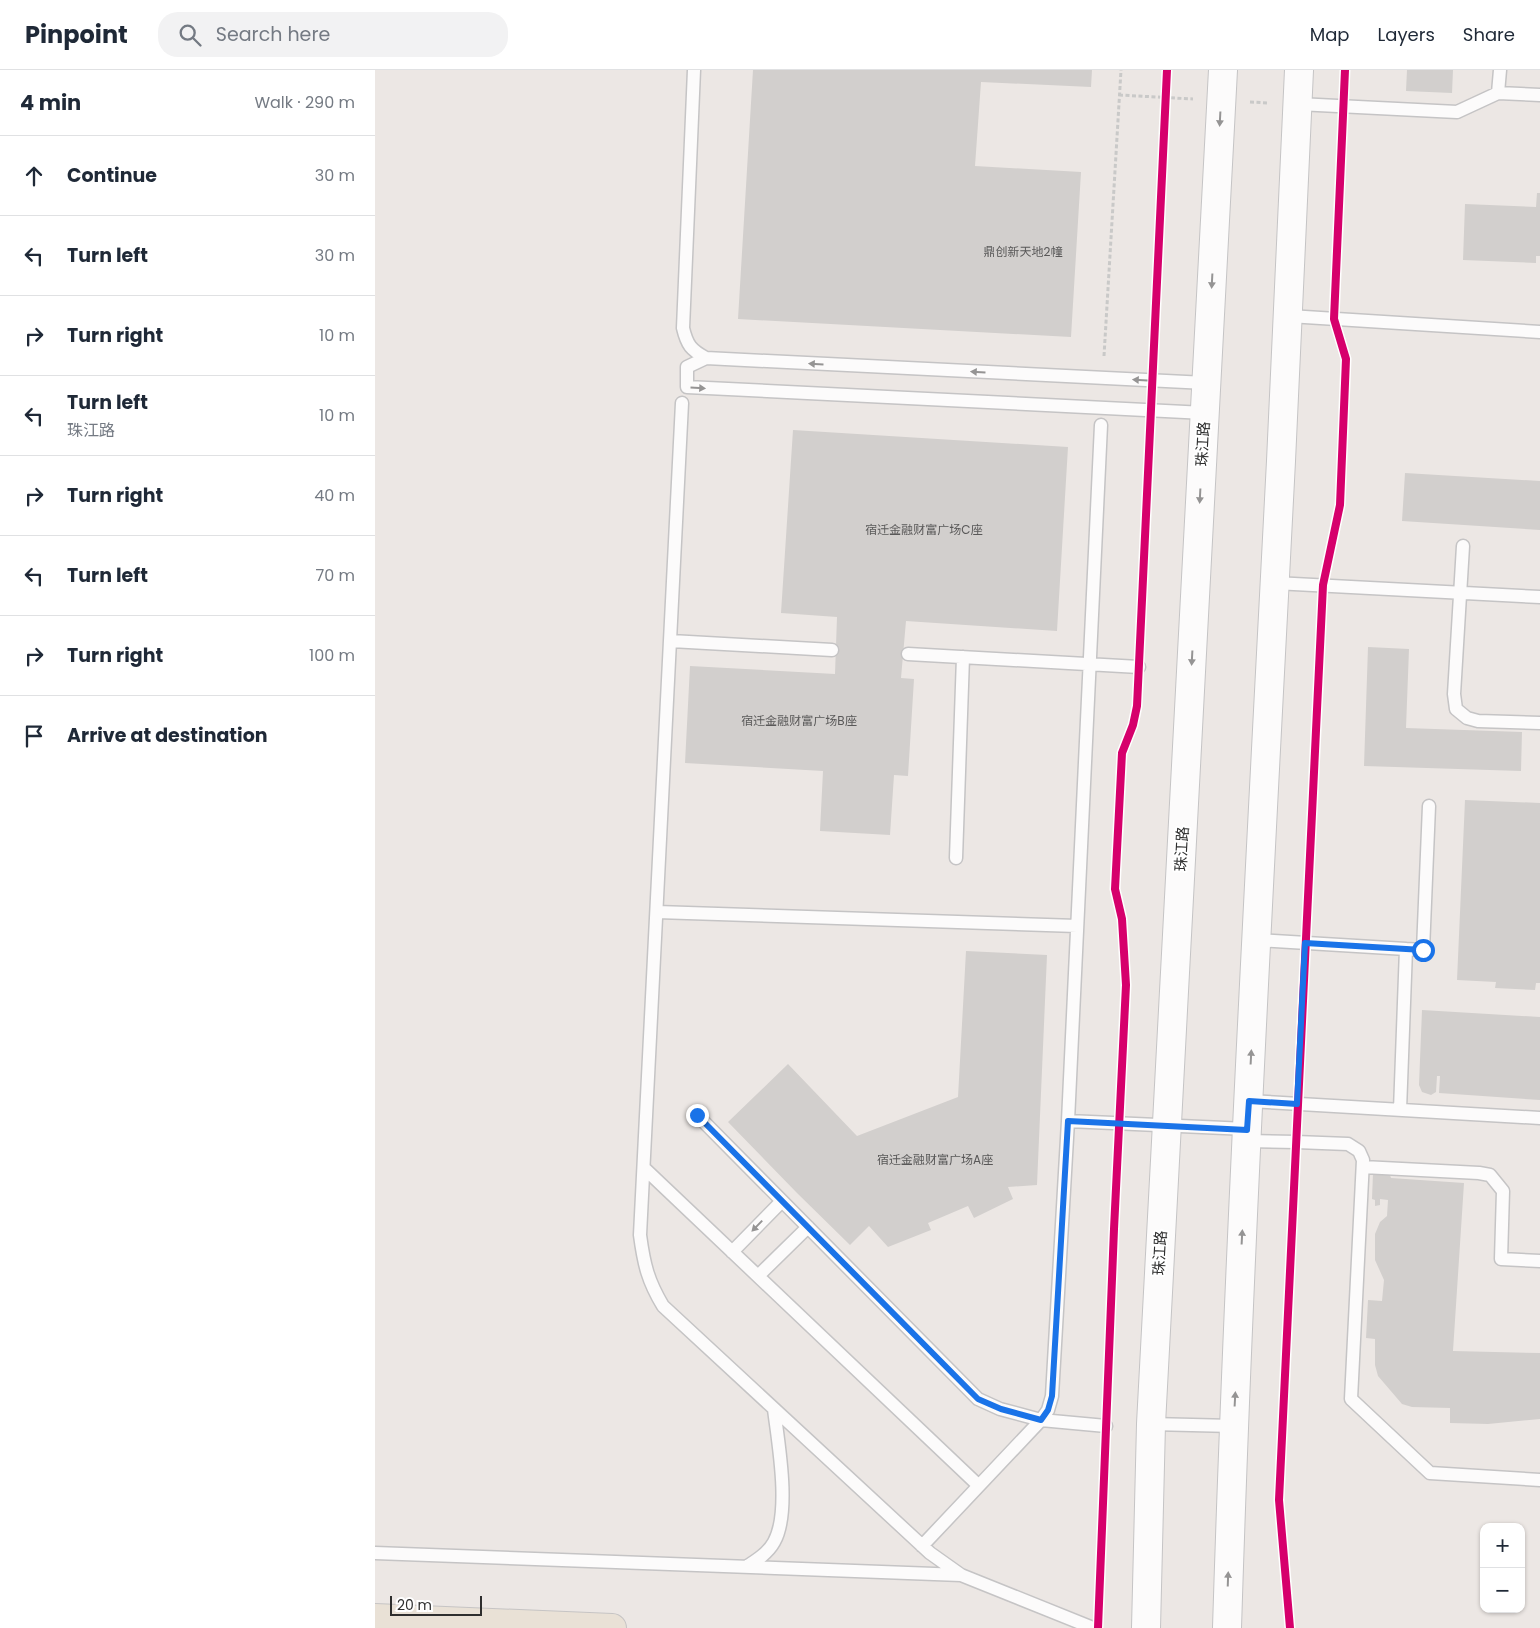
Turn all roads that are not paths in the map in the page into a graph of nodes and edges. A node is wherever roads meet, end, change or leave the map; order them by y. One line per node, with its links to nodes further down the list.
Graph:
1 (694, 70): 10 (lane)
2 (1223, 70): 11 (street, 珠江路, one-way to 11)
3 (1299, 70): 7 (street)
4 (1499, 70): 5 (lane)
5 (1498, 93): 6 (lane); 7 (lane)
6 (1540, 95)
7 (1297, 104): 8 (street)
8 (1289, 316): 9 (lane); 16 (street)
9 (1540, 332)
10 (706, 358): 11 (lane, one-way to 10); 13 (lane, one-way to 13)
11 (1206, 383): 13 (street, 珠江路)
12 (683, 403): 19 (lane)
13 (1205, 413): 37 (street, 珠江路, one-way to 37)
14 (1101, 425): 23 (lane)
15 (1463, 546): 17 (lane)
16 (1275, 583): 17 (lane); 30 (street)
17 (1460, 593): 18 (lane); 25 (lane)
18 (1540, 598)
19 (671, 641): 20 (lane); 28 (lane)
20 (832, 650)
21 (908, 654): 22 (lane)
22 (963, 657): 23 (lane); 27 (lane)
23 (1089, 664): 24 (lane); 29 (lane)
24 (1139, 667)
25 (1540, 723)
26 (1429, 806): 31 (lane)
27 (955, 858)
28 (657, 912): 29 (lane); 40 (lane)
29 (1077, 926): 36 (lane)
30 (1257, 940): 31 (lane); 32 (street, one-way to 30)
31 (1406, 949): 33 (lane)
32 (1249, 1101): 33 (lane); 38 (street)
33 (1400, 1110): 35 (lane)
34 (697, 1115): 41 (lane)
35 (1540, 1118)
36 (1068, 1121): 37 (lane); 47 (lane)
37 (1167, 1126): 38 (lane); 48 (street, 珠江路)
38 (1246, 1135): 39 (lane); 50 (street, one-way to 38)
39 (1363, 1167): 44 (lane); 51 (lane)
40 (644, 1168): 43 (lane); 46 (lane)
41 (782, 1200): 42 (lane); 43 (lane, one-way to 43)
42 (808, 1227): 45 (lane); 47 (lane)
43 (732, 1252): 45 (lane)
44 (1540, 1261)
45 (758, 1276): 52 (lane)
46 (774, 1408): 53 (lane); 55 (lane)
47 (1041, 1420): 49 (lane); 52 (lane)
48 (1151, 1424): 50 (lane); 60 (street, 珠江路)
49 (1106, 1426)
50 (1233, 1426): 61 (street, one-way to 50)
51 (1540, 1480)
52 (978, 1486): 53 (lane)
53 (922, 1546): 56 (lane)
54 (375, 1553): 55 (lane)
55 (746, 1567): 56 (lane)
56 (961, 1575): 59 (lane)
57 (375, 1618): 58 (main road)
58 (612, 1628)
59 (1093, 1628)
60 (1146, 1628)
61 (1227, 1628)

